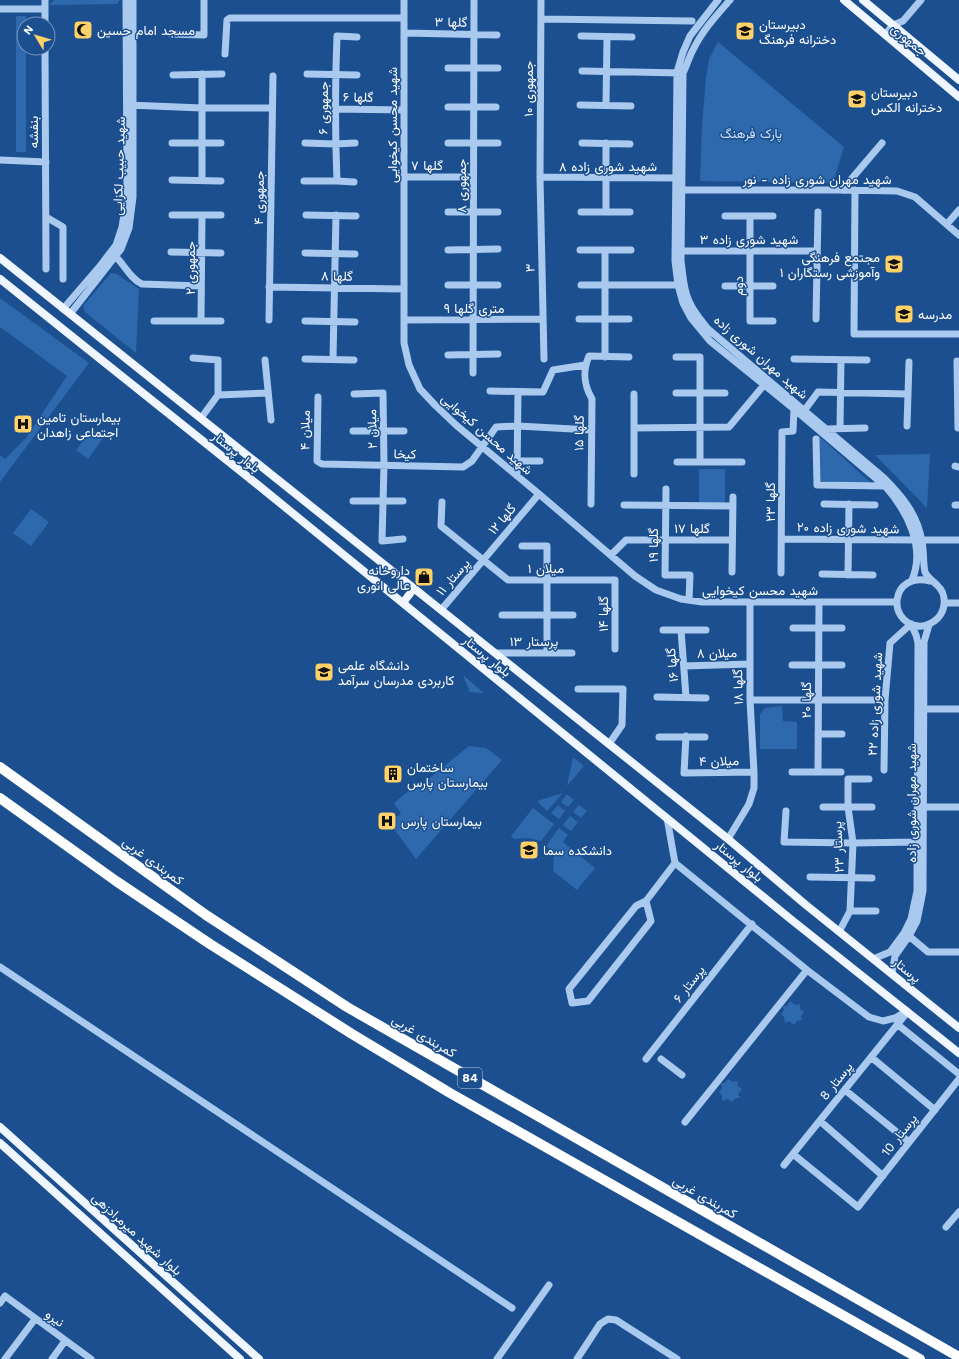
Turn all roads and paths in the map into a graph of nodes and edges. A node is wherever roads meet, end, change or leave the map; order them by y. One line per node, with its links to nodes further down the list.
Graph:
1 (17, 0): 15 (street)
2 (45, 0): 16 (street)
3 (198, 0): 4 (street)
4 (204, 0): 23 (street)
5 (404, 0): 18 (street, شهید محسن کیخوایی)
6 (474, 0): 24 (street, جمهوری ۸)
7 (541, 0): 19 (street, جمهوری ۱۰)
8 (718, 0): 38 (street, شهید مهران شوری زاده)
9 (730, 0): 38 (street, شهید مهران شوری زاده)
10 (844, 0): 26 (main road, جمهوری)
11 (863, 0): 21 (main road, جمهوری)
12 (921, 0): 21 (street)
13 (129, 3): 48 (street, شهید حبیب لکزایی)
14 (0, 9): 15 (street)
15 (17, 9): 16 (street)
16 (45, 9): 17 (street)
17 (45, 16)
18 (404, 18): 22 (street, شهید محسن کیخوایی); 31 (street)
19 (541, 19): 20 (street); 76 (street, جمهوری ۱۰)
20 (692, 21)
21 (893, 25): 26 (street); 46 (main road, جمهوری)
22 (404, 33): 24 (street, گلها ۳); 58 (street, شهید محسن کیخوایی)
23 (171, 34)
24 (474, 34): 25 (street, گلها ۳); 34 (street, جمهوری ۸)
25 (497, 34)
26 (885, 35): 47 (main road, جمهوری)
27 (581, 36): 29 (street)
28 (357, 37): 43 (street, جمهوری ۶)
29 (607, 37): 30 (street); 37 (street)
30 (632, 37)
31 (225, 54)
32 (45, 56): 73 (street, بنفشه)
33 (448, 68): 34 (street)
34 (474, 68): 35 (street); 53 (street, جمهوری ۸)
35 (498, 68)
36 (582, 71): 37 (street)
37 (606, 71): 38 (street); 50 (street)
38 (680, 72): 78 (street, شهید مهران شوری زاده); 85 (street, شهید مهران شوری زاده)
39 (202, 74): 40 (street); 42 (street); 55 (street)
40 (222, 74)
41 (307, 74): 43 (street)
42 (173, 75)
43 (335, 75): 44 (street); 57 (street, جمهوری ۶)
44 (357, 75)
45 (273, 76): 56 (street, جمهوری ۴)
46 (959, 80)
47 (959, 97)
48 (132, 105): 55 (street); 123 (street, شهید حبیب لکزایی)
49 (580, 105): 50 (street)
50 (606, 106): 51 (street)
51 (631, 106)
52 (448, 107): 53 (street)
53 (474, 107): 54 (street); 64 (street, جمهوری ۸)
54 (496, 107)
55 (202, 108): 56 (street); 60 (street)
56 (272, 108): 138 (street, جمهوری ۴)
57 (336, 109): 58 (street, گلها ۶); 68 (street, جمهوری ۶)
58 (404, 110): 74 (street, شهید محسن کیخوایی)
59 (172, 143): 60 (street)
60 (202, 143): 61 (street); 80 (street)
61 (221, 143)
62 (305, 143): 68 (street)
63 (448, 143): 64 (street)
64 (473, 143): 65 (street); 75 (street, جمهوری ۸)
65 (498, 143)
66 (582, 143): 67 (street)
67 (606, 143): 70 (street); 77 (street)
68 (335, 144): 69 (street); 83 (street, جمهوری ۶)
69 (355, 144)
70 (630, 144)
71 (882, 144): 86 (street)
72 (0, 160): 73 (street)
73 (46, 162): 101 (street, بنفشه)
74 (404, 177): 75 (street, گلها ۷); 140 (street, شهید محسن کیخوایی)
75 (473, 177): 90 (street, جمهوری ۸)
76 (540, 177): 77 (street, شهید شوری زاده ۸); 143 (street, ۳)
77 (606, 178): 78 (street, شهید شوری زاده ۸); 93 (street)
78 (676, 178): 114 (street, شهید مهران شوری زاده)
79 (172, 180): 80 (street)
80 (202, 180): 81 (street)
81 (221, 181)
82 (304, 181): 83 (street)
83 (337, 181): 84 (street)
84 (354, 182)
85 (682, 190): 86 (street, شهید مهران شوری زاده - نور); 114 (street, شهید مهران شوری زاده)
86 (842, 190): 87 (street, شهید مهران شوری زاده - نور)
87 (854, 190): 106 (street, شهید مهران شوری زاده - نور); 157 (street)
88 (959, 210): 106 (street)
89 (448, 212): 90 (street)
90 (473, 212): 91 (street); 109 (street, جمهوری ۸)
91 (498, 212)
92 (581, 212): 93 (street)
93 (606, 212): 94 (street)
94 (630, 212)
95 (818, 212): 116 (street)
96 (172, 215): 97 (street)
97 (202, 215): 98 (street); 118 (street, جمهوری ۲)
98 (221, 215)
99 (306, 215): 100 (street)
100 (336, 215): 102 (street); 121 (street)
101 (46, 216): 125 (street, بنفشه); 127 (street)
102 (356, 216)
103 (725, 216): 104 (street)
104 (750, 216): 105 (street); 115 (street, دوم)
105 (773, 216)
106 (947, 224): 107 (street, شهید مهران شوری زاده - نور)
107 (959, 235)
108 (448, 250): 109 (street)
109 (473, 250): 110 (street); 130 (street, جمهوری ۸)
110 (498, 250)
111 (580, 250): 112 (street)
112 (605, 250): 113 (street); 133 (street)
113 (631, 250)
114 (678, 251): 115 (street, شهید شوری زاده ۳); 128 (street, شهید مهران شوری زاده); 192 (street, شهید مهران شوری زاده)
115 (750, 251): 116 (street, شهید شوری زاده ۳); 136 (street, دوم)
116 (817, 251): 146 (street)
117 (171, 252): 118 (street)
118 (202, 253): 119 (street); 134 (street, جمهوری ۲)
119 (221, 253)
120 (305, 253): 121 (street)
121 (335, 253): 122 (street); 139 (street)
122 (355, 254)
123 (115, 256): 134 (street); 141 (street, شهید حبیب لکزایی)
124 (0, 258): 141 (main road, بلوار پرستار)
125 (46, 269)
126 (0, 278): 257 (main road, بلوار پرستار)
127 (63, 279)
128 (678, 284): 133 (street); 177 (street, شهید مهران شوری زاده)
129 (448, 285): 130 (street)
130 (473, 285): 131 (street); 149 (street, جمهوری ۸)
131 (498, 285)
132 (581, 285): 133 (street)
133 (605, 285): 144 (street)
134 (201, 286): 151 (street, جمهوری ۲)
135 (725, 286): 136 (street)
136 (750, 286): 137 (street); 155 (street, دوم)
137 (773, 286)
138 (269, 287): 139 (street, گلها ۸); 147 (street, جمهوری ۴)
139 (334, 288): 140 (street, گلها ۸); 154 (street)
140 (404, 288): 148 (street, شهید محسن کیخوایی)
141 (66, 311): 193 (main road, بلوار پرستار)
142 (579, 318): 144 (street)
143 (543, 319): 149 (street, ۹ متری گلها); 165 (street, ۳)
144 (605, 319): 145 (street); 161 (street)
145 (630, 319)
146 (816, 319)
147 (269, 320)
148 (404, 320): 149 (street, ۹ متری گلها); 208 (street, شهید محسن کیخوایی)
149 (473, 320): 160 (street, جمهوری ۸)
150 (154, 321): 151 (street)
151 (201, 321): 152 (street)
152 (221, 321)
153 (305, 321): 154 (street)
154 (333, 321): 156 (street); 167 (street)
155 (773, 321)
156 (355, 322)
157 (959, 334)
158 (498, 354): 160 (street)
159 (448, 355): 160 (street)
160 (473, 355): 176 (street, جمهوری ۸)
161 (605, 357): 162 (street); 175 (street)
162 (629, 357)
163 (676, 357): 183 (street)
164 (193, 358): 189 (street)
165 (544, 358)
166 (306, 359): 167 (street)
167 (333, 359): 170 (street)
168 (794, 359): 171 (street)
169 (265, 360): 179 (street)
170 (354, 360)
171 (840, 360): 172 (street); 181 (street)
172 (867, 360)
173 (957, 361): 188 (street)
174 (908, 362): 187 (street)
175 (585, 365): 180 (street); 203 (street, گلها ۱۵)
176 (473, 373)
177 (764, 385): 191 (street, شهید مهران شوری زاده); 197 (street)
178 (490, 391): 180 (street)
179 (268, 392): 189 (street); 194 (street)
180 (518, 392): 195 (street)
181 (840, 392): 187 (street); 192 (street); 199 (street)
182 (676, 393): 183 (street)
183 (700, 393): 184 (street); 197 (street)
184 (725, 393)
185 (354, 394): 205 (street, میلان ۲)
186 (634, 394): 198 (street)
187 (908, 394): 196 (street)
188 (958, 394): 201 (street)
189 (218, 395): 193 (street)
190 (318, 397): 214 (street, میلان ۴)
191 (794, 410): 218 (street, شهید مهران شوری زاده); 234 (street, گلها ۲۳)
192 (804, 411): 202 (street, شهید مهران شوری زاده)
193 (201, 418): 252 (main road, بلوار پرستار)
194 (271, 420)
195 (518, 426): 203 (street); 208 (street, کیخا); 209 (street)
196 (907, 426)
197 (700, 427): 198 (street); 212 (street)
198 (634, 428): 216 (street)
199 (840, 428): 200 (street); 202 (street)
200 (865, 428)
201 (958, 428)
202 (826, 429): 238 (street, شهید مهران شوری زاده)
203 (590, 430): 226 (street, گلها ۱۵)
204 (353, 431): 205 (street)
205 (384, 431): 206 (street); 215 (street, میلان ۲)
206 (404, 431)
207 (816, 439): 218 (street)
208 (482, 447): 215 (street, کیخا); 217 (street, شهید محسن کیخوایی)
209 (517, 461): 210 (street); 217 (street)
210 (540, 461)
211 (677, 462): 212 (street)
212 (700, 462): 213 (street)
213 (742, 462)
214 (319, 463): 215 (street, کیخا)
215 (384, 465): 223 (street)
216 (634, 474)
217 (517, 476): 220 (street, شهید محسن کیخوایی)
218 (885, 486): 238 (street, شهید مهران شوری زاده)
219 (666, 489): 230 (street, گلها ۱۹)
220 (540, 494): 241 (street, شهید محسن کیخوایی); 242 (street, گلها ۱۲)
221 (733, 497): 232 (street)
222 (353, 501): 223 (street)
223 (383, 501): 224 (street); 233 (street)
224 (403, 501)
225 (442, 502): 242 (street)
226 (590, 504)
227 (824, 504): 228 (street)
228 (849, 504): 231 (street); 237 (street)
229 (624, 505): 230 (street)
230 (666, 505): 232 (street); 235 (street, گلها ۱۹)
231 (875, 505)
232 (732, 506): 236 (street)
233 (403, 539)
234 (782, 539): 237 (street, شهید شوری زاده ۲۰); 244 (street, گلها ۲۳)
235 (665, 540): 236 (street, گلها ۱۷); 241 (street, گلها ۱۷); 253 (street, گلها ۱۹)
236 (732, 540): 243 (street)
237 (848, 540): 238 (street, شهید شوری زاده ۲۰); 246 (street)
238 (918, 540): 239 (street, شهید شوری زاده ۲۰); 250 (street, شهید مهران شوری زاده); 251 (street, شهید مهران شوری زاده)
239 (959, 540)
240 (522, 546): 248 (street)
241 (611, 555): 253 (street, شهید محسن کیخوایی)
242 (484, 560): 248 (street, میلان ۱); 260 (street, پرستار ۱۱)
243 (732, 572)
244 (782, 573)
245 (822, 574): 246 (street)
246 (848, 575): 247 (street)
247 (873, 575)
248 (547, 580): 249 (street, میلان ۱); 262 (street)
249 (615, 580): 272 (street, گلها ۱۴)
250 (912, 580): 251 (street); 256 (street)
251 (930, 581): 258 (street)
252 (414, 588): 257 (main road); 260 (main road, بلوار پرستار)
253 (689, 600): 254 (street, شهید محسن کیخوایی)
254 (750, 602): 255 (street, شهید محسن کیخوایی); 276 (street, گلها ۱۸)
255 (819, 602): 256 (street, شهید محسن کیخوایی); 267 (street, گلها ۲۰)
256 (897, 602): 264 (street)
257 (403, 603): 310 (main road, بلوار پرستار)
258 (944, 603): 259 (street); 265 (street)
259 (959, 603)
260 (441, 610): 273 (main road, بلوار پرستار)
261 (502, 615): 262 (street)
262 (547, 615): 263 (street); 274 (street)
263 (573, 615)
264 (911, 624): 265 (street); 287 (street, شهید شوری زاده ۲۲); 288 (street, شهید مهران شوری زاده)
265 (929, 625): 288 (street, شهید مهران شوری زاده)
266 (793, 628): 267 (street)
267 (819, 628): 268 (street); 278 (street, گلها ۲۰)
268 (842, 628)
269 (664, 630): 270 (street)
270 (681, 630): 271 (street); 280 (street, گلها ۱۶)
271 (706, 630)
272 (615, 649)
273 (496, 653): 274 (street, پرستار ۱۳); 295 (main road, بلوار پرستار)
274 (547, 653): 275 (street, پرستار ۱۳)
275 (572, 653)
276 (750, 664): 280 (street, میلان ۸); 285 (street, گلها ۱۸)
277 (792, 665): 278 (street)
278 (818, 665): 279 (street); 286 (street, گلها ۲۰)
279 (842, 665)
280 (684, 666): 283 (street, گلها ۱۶)
281 (578, 689): 295 (street)
282 (657, 697): 283 (street)
283 (686, 698): 284 (street)
284 (706, 698)
285 (750, 700): 286 (street); 298 (street, گلها ۱۸)
286 (818, 700): 287 (street); 290 (street, گلها ۲۰)
287 (885, 700): 297 (street, شهید شوری زاده ۲۲)
288 (920, 709): 289 (street); 307 (street, شهید مهران شوری زاده)
289 (959, 709)
290 (818, 734): 291 (street); 300 (street, گلها ۲۰)
291 (842, 734)
292 (686, 736): 293 (street); 294 (street); 298 (street, میلان ۴)
293 (659, 737)
294 (705, 737)
295 (609, 744): 311 (main road, بلوار پرستار)
296 (0, 767): 356 (highway, کمربندی غربی / 84)
297 (884, 770)
298 (754, 772): 311 (street, گلها ۱۸)
299 (792, 772): 300 (street)
300 (818, 772): 301 (street)
301 (841, 772)
302 (869, 779): 305 (street, پرستار ۲۳)
303 (0, 798): 365 (highway, 84)
304 (823, 807): 305 (street)
305 (848, 807): 306 (street); 313 (street, پرستار ۲۳)
306 (872, 807)
307 (920, 807): 308 (street); 312 (street, شهید مهران شوری زاده); 323 (street, شهید مهران شوری زاده)
308 (959, 807)
309 (786, 811): 313 (street)
310 (667, 818): 314 (street); 329 (main road, بلوار پرستار)
311 (728, 839): 322 (main road, بلوار پرستار)
312 (917, 842): 313 (street); 325 (street, شهید مهران شوری زاده)
313 (853, 843): 316 (street, پرستار ۲۳)
314 (675, 863): 318 (street); 321 (street)
315 (810, 877): 316 (street)
316 (852, 877): 317 (street); 319 (street, پرستار ۲۳)
317 (872, 878)
318 (646, 901): 318 (street)
319 (850, 911): 320 (street); 322 (street, پرستار ۲۳)
320 (876, 911)
321 (752, 924): 327 (street); 334 (street, پرستار ۶)
322 (839, 932): 325 (main road, پرستار)
323 (910, 936): 324 (street); 328 (street, شهید مهران شوری زاده)
324 (959, 952)
325 (873, 959): 328 (main road, پرستار)
326 (0, 967): 353 (street)
327 (808, 970): 329 (street); 342 (street)
328 (892, 974): 331 (main road, پرستار)
329 (907, 1011): 330 (street, پرستار 8); 332 (main road, بلوار پرستار)
330 (897, 1024): 333 (street, پرستار 8); 336 (street)
331 (959, 1028)
332 (959, 1053)
333 (871, 1057): 339 (street, پرستار 8); 340 (street)
334 (646, 1059)
335 (661, 1059): 337 (street)
336 (959, 1074)
337 (682, 1075)
338 (959, 1079): 340 (street, پرستار 10)
339 (845, 1090): 341 (street, پرستار 8); 345 (street)
340 (935, 1110): 345 (street, پرستار 10)
341 (820, 1121): 346 (street, پرستار 8); 348 (street)
342 (685, 1122)
343 (0, 1126): 361 (main road, بلوار شهید میرمرادزهی)
344 (0, 1142): 360 (main road, بلوار شهید میرمرادزهی)
345 (909, 1142): 348 (street, پرستار 10)
346 (793, 1154): 347 (street, پرستار 8); 348 (street, پرستار 10)
347 (784, 1165)
348 (883, 1176)
349 (959, 1212): 350 (street)
350 (946, 1227)
351 (549, 1286): 362 (street)
352 (2, 1300): 354 (street, نیرو)
353 (512, 1308)
354 (35, 1319): 355 (street, نیرو); 357 (street)
355 (65, 1341): 358 (street); 359 (street, نیرو)
356 (959, 1357)
357 (5, 1359)
358 (52, 1359)
359 (91, 1359)
360 (240, 1359)
361 (259, 1359)
362 (498, 1359)
363 (577, 1359): 364 (street)
364 (677, 1359)
365 (920, 1359)

